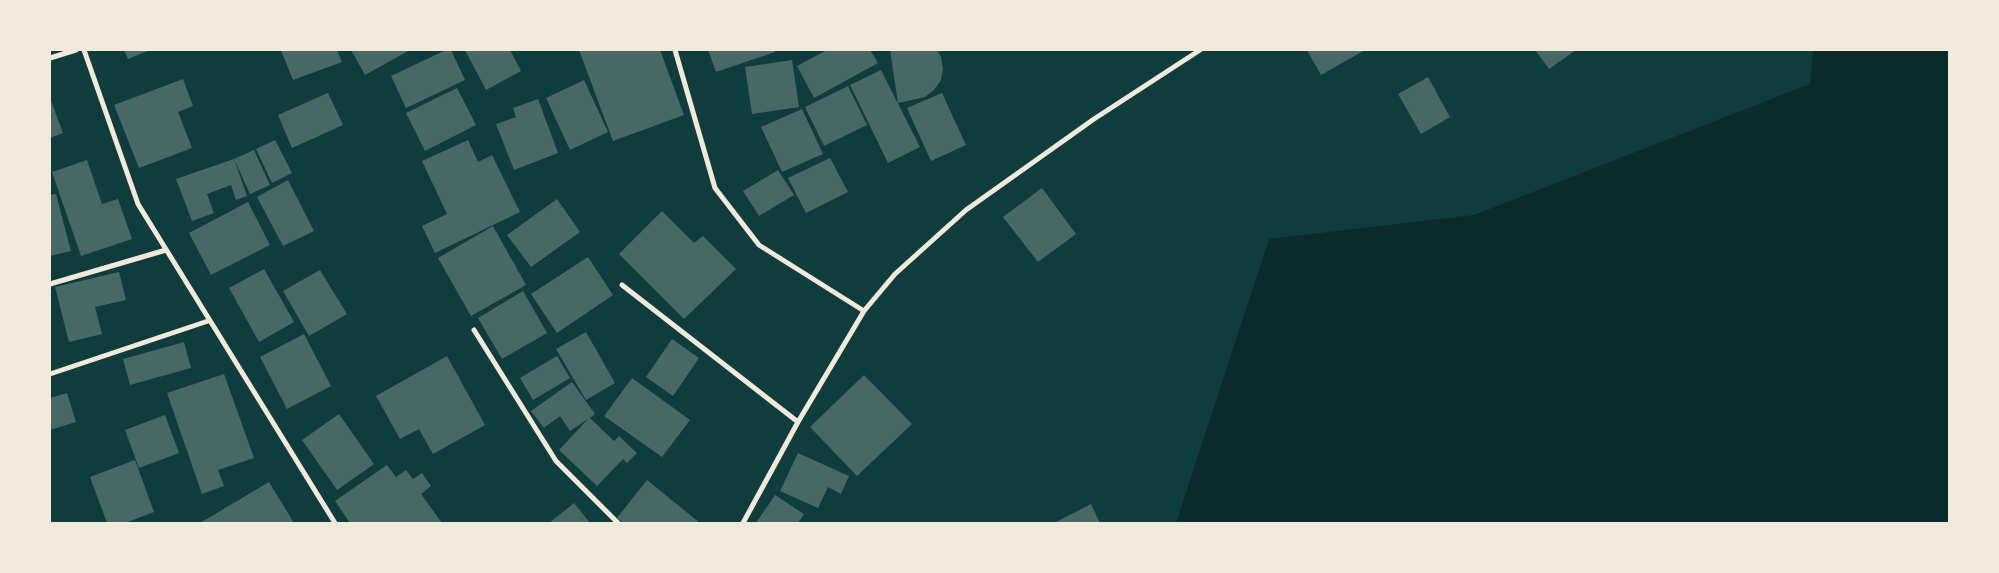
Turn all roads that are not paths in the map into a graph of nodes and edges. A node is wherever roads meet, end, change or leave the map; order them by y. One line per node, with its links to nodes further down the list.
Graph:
1 (76, 50): 5 (street)
2 (84, 50): 6 (street)
3 (675, 50): 9 (street)
4 (1200, 50): 9 (street)
5 (50, 58)
6 (166, 250): 7 (street); 10 (street)
7 (50, 284)
8 (622, 285): 13 (street)
9 (864, 311): 13 (street)
10 (208, 321): 12 (street); 14 (street)
11 (474, 330): 15 (street)
12 (50, 374)
13 (798, 422): 16 (street)
14 (334, 523)
15 (618, 523)
16 (743, 523)

